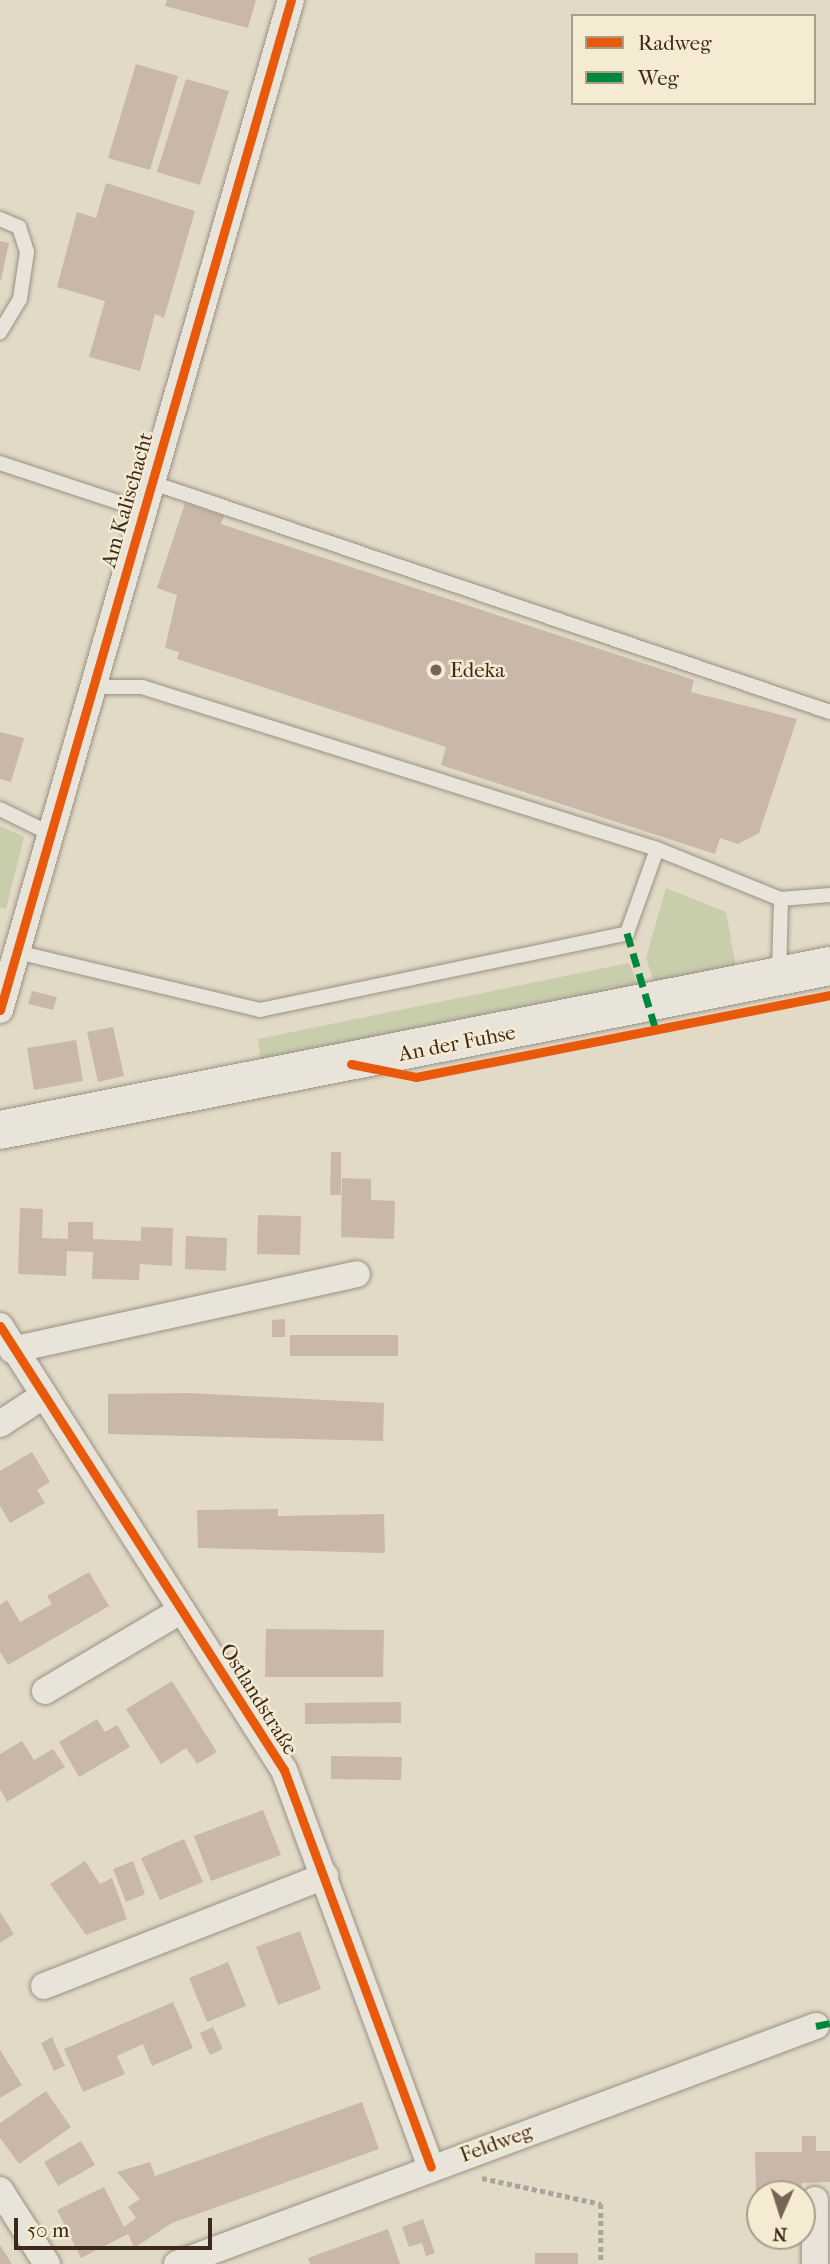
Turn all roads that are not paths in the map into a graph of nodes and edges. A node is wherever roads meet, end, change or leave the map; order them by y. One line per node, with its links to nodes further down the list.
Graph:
1 (291, 0): 5 (street, Am Kalischacht)
2 (0, 219): 3 (lane)
3 (0, 332)
4 (0, 463): 6 (lane)
5 (149, 481): 6 (street, Am Kalischacht); 8 (lane)
6 (142, 510): 7 (street, Am Kalischacht)
7 (92, 687): 10 (street, Am Kalischacht); 11 (lane)
8 (830, 712)
9 (0, 809): 10 (lane)
10 (51, 834): 14 (street, Am Kalischacht)
11 (657, 849): 13 (lane); 14 (lane)
12 (830, 895): 13 (lane)
13 (782, 899): 16 (lane)
14 (17, 952): 17 (street, Am Kalischacht)
15 (830, 966): 16 (street, An der Fuhse)
16 (779, 976): 18 (street, An der Fuhse)
17 (0, 1010)
18 (0, 1130)
19 (358, 1274): 21 (street)
20 (0, 1326): 21 (street, Ostlandstraße)
21 (12, 1350): 22 (street, Ostlandstraße)
22 (43, 1396): 23 (street); 24 (street, Ostlandstraße)
23 (0, 1424)
24 (182, 1610): 25 (street); 26 (street, Ostlandstraße)
25 (45, 1691)
26 (325, 1876): 27 (street); 29 (street, Ostlandstraße)
27 (44, 1986)
28 (816, 2026): 29 (street, Feldweg)
29 (431, 2167): 32 (street, Feldweg)
30 (0, 2190): 31 (street)
31 (47, 2264)
32 (177, 2264)

